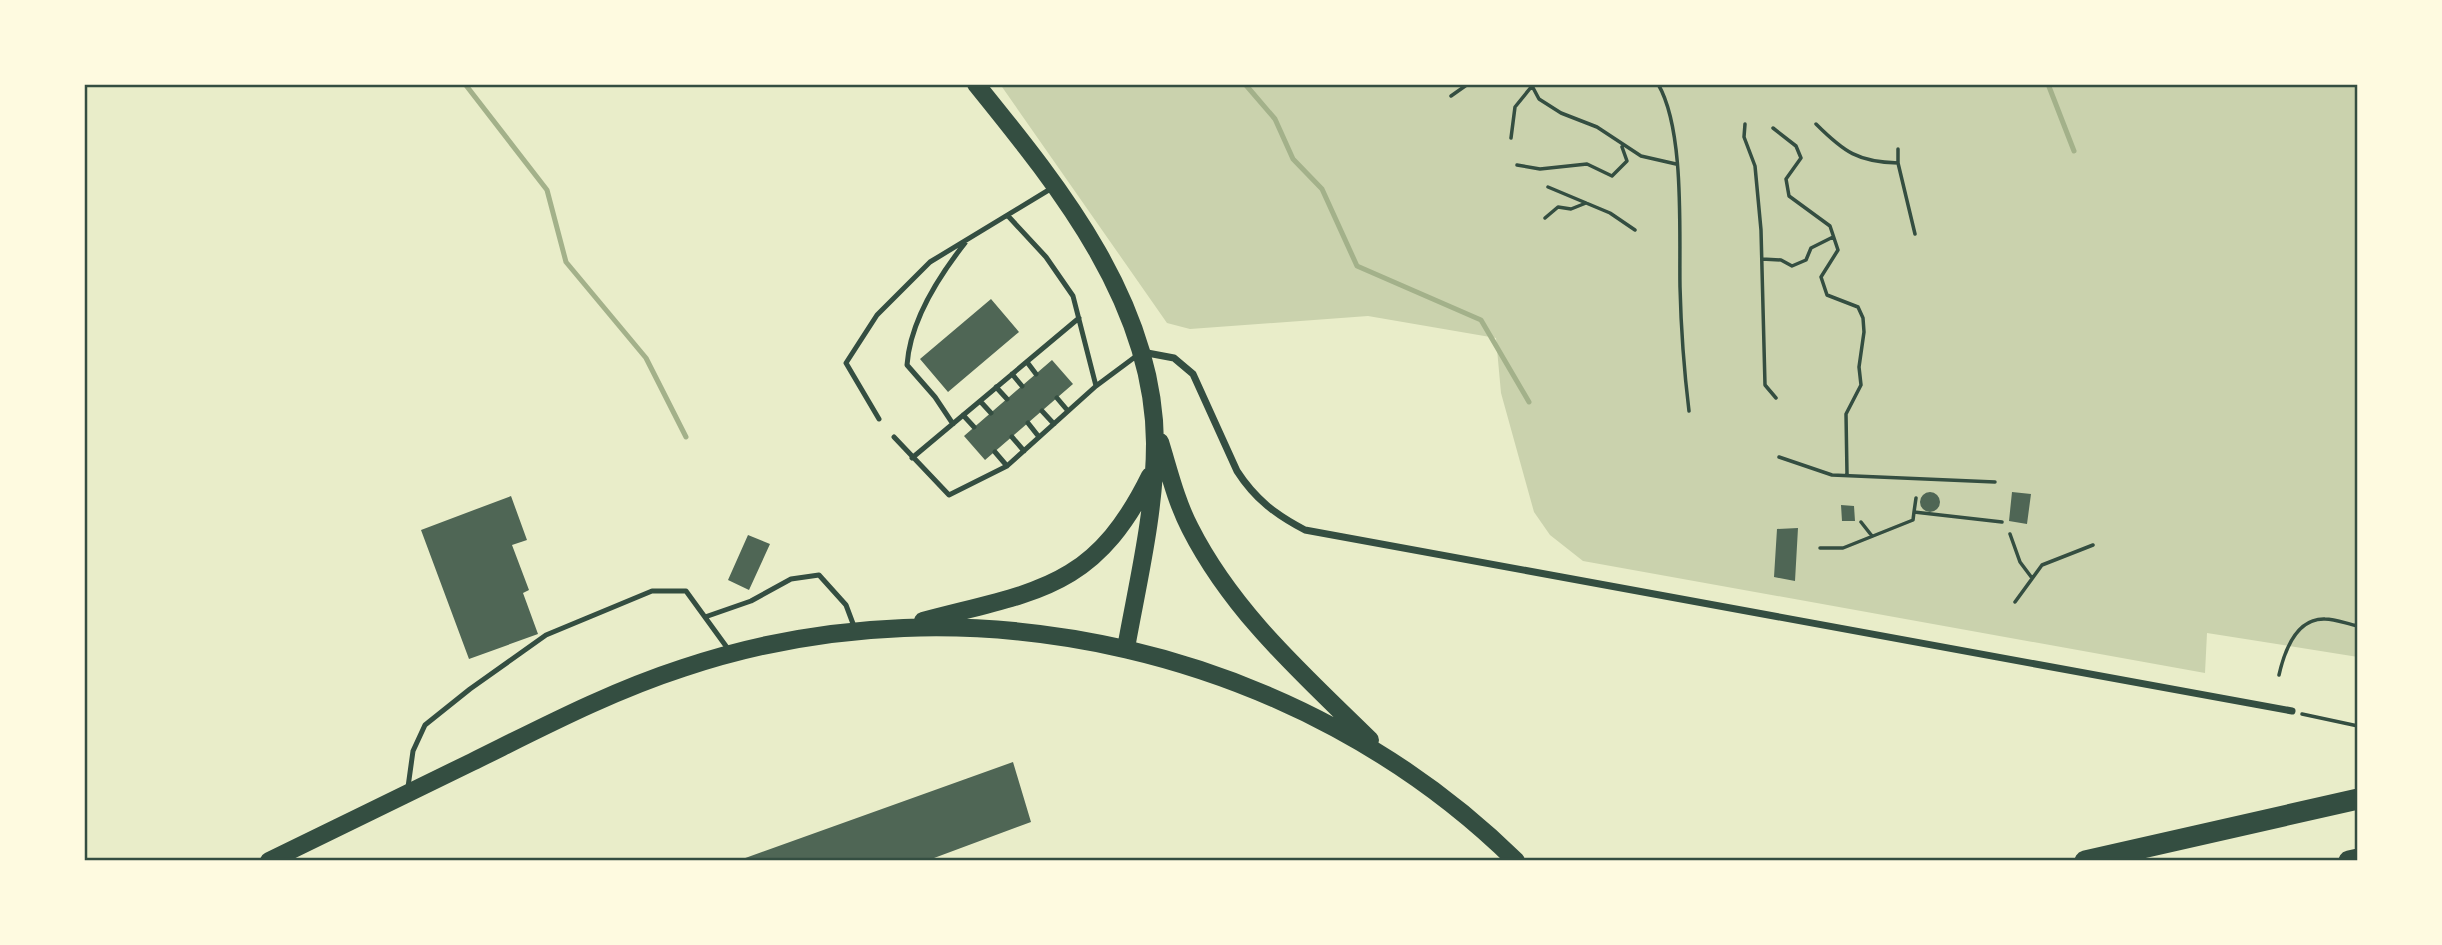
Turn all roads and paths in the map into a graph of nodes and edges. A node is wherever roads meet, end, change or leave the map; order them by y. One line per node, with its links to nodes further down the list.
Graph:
1 (976, 84): 15 (main road)
2 (1468, 84): 5 (path)
3 (1658, 84): 13 (path)
4 (1532, 85): 9 (path); 10 (path)
5 (1451, 96)
6 (1745, 124): 24 (path)
7 (1816, 124): 12 (path)
8 (1773, 128): 22 (path)
9 (1511, 138)
10 (1621, 145): 13 (path); 14 (path)
11 (1898, 149): 12 (path)
12 (1898, 163): 21 (path)
13 (1675, 164): 39 (path)
14 (1517, 165)
15 (1055, 186): 18 (lane); 26 (main road)
16 (1548, 187): 17 (path)
17 (1586, 203): 19 (path); 20 (path)
18 (1009, 217): 23 (lane); 25 (lane)
19 (1545, 218)
20 (1634, 230)
21 (1915, 234)
22 (1833, 237): 24 (path); 57 (path)
23 (967, 241): 42 (lane); 45 (lane)
24 (1762, 259): 34 (path)
25 (1079, 318): 27 (lane); 31 (lane)
26 (1142, 352): 31 (lane); 44 (main road); 76 (street)
27 (1027, 362): 28 (lane); 29 (lane)
28 (1012, 374): 30 (lane); 32 (lane)
29 (1036, 374)
30 (1022, 386)
31 (1096, 386): 38 (lane)
32 (996, 387): 35 (lane); 36 (lane)
33 (1057, 398): 38 (lane)
34 (1776, 398)
35 (1007, 399)
36 (980, 401): 40 (lane); 41 (lane)
37 (1042, 411): 46 (lane)
38 (1068, 411): 46 (lane)
39 (1689, 411)
40 (991, 413)
41 (963, 415): 45 (lane); 47 (lane)
42 (879, 419)
43 (1028, 423): 50 (lane)
44 (1154, 423): 56 (main road); 78 (main road)
45 (953, 424): 54 (lane)
46 (1054, 424): 50 (lane)
47 (974, 427)
48 (894, 437): 54 (lane)
49 (1012, 437): 51 (lane)
50 (1039, 437): 51 (lane)
51 (1024, 451): 55 (lane)
52 (995, 452): 55 (lane)
53 (1779, 457): 57 (path)
54 (912, 458): 55 (lane)
55 (1007, 466)
56 (1154, 466): 71 (main road); 73 (main road)
57 (1847, 474): 58 (path)
58 (1995, 482)
59 (1916, 498): 60 (path)
60 (1914, 512): 62 (path); 64 (path)
61 (1861, 522): 64 (path)
62 (2003, 522)
63 (2010, 534): 67 (path)
64 (1872, 536): 66 (path)
65 (2093, 545): 67 (path)
66 (1820, 548)
67 (2032, 578): 68 (path)
68 (2015, 602)
69 (705, 617): 72 (lane); 74 (lane); 79 (lane)
70 (2358, 626): 75 (path)
71 (892, 629): 72 (main road); 73 (main road)
72 (856, 632): 74 (main road)
73 (1126, 648): 78 (main road)
74 (731, 653): 79 (main road)
75 (2279, 675)
76 (2292, 711): 77 (path)
77 (2358, 726)
78 (1393, 762): 83 (main road)
79 (408, 793): 82 (main road)
80 (2358, 799): 84 (highway)
81 (2358, 859): 85 (highway)
82 (270, 861)
83 (1516, 861)
84 (2085, 861)
85 (2348, 861)

